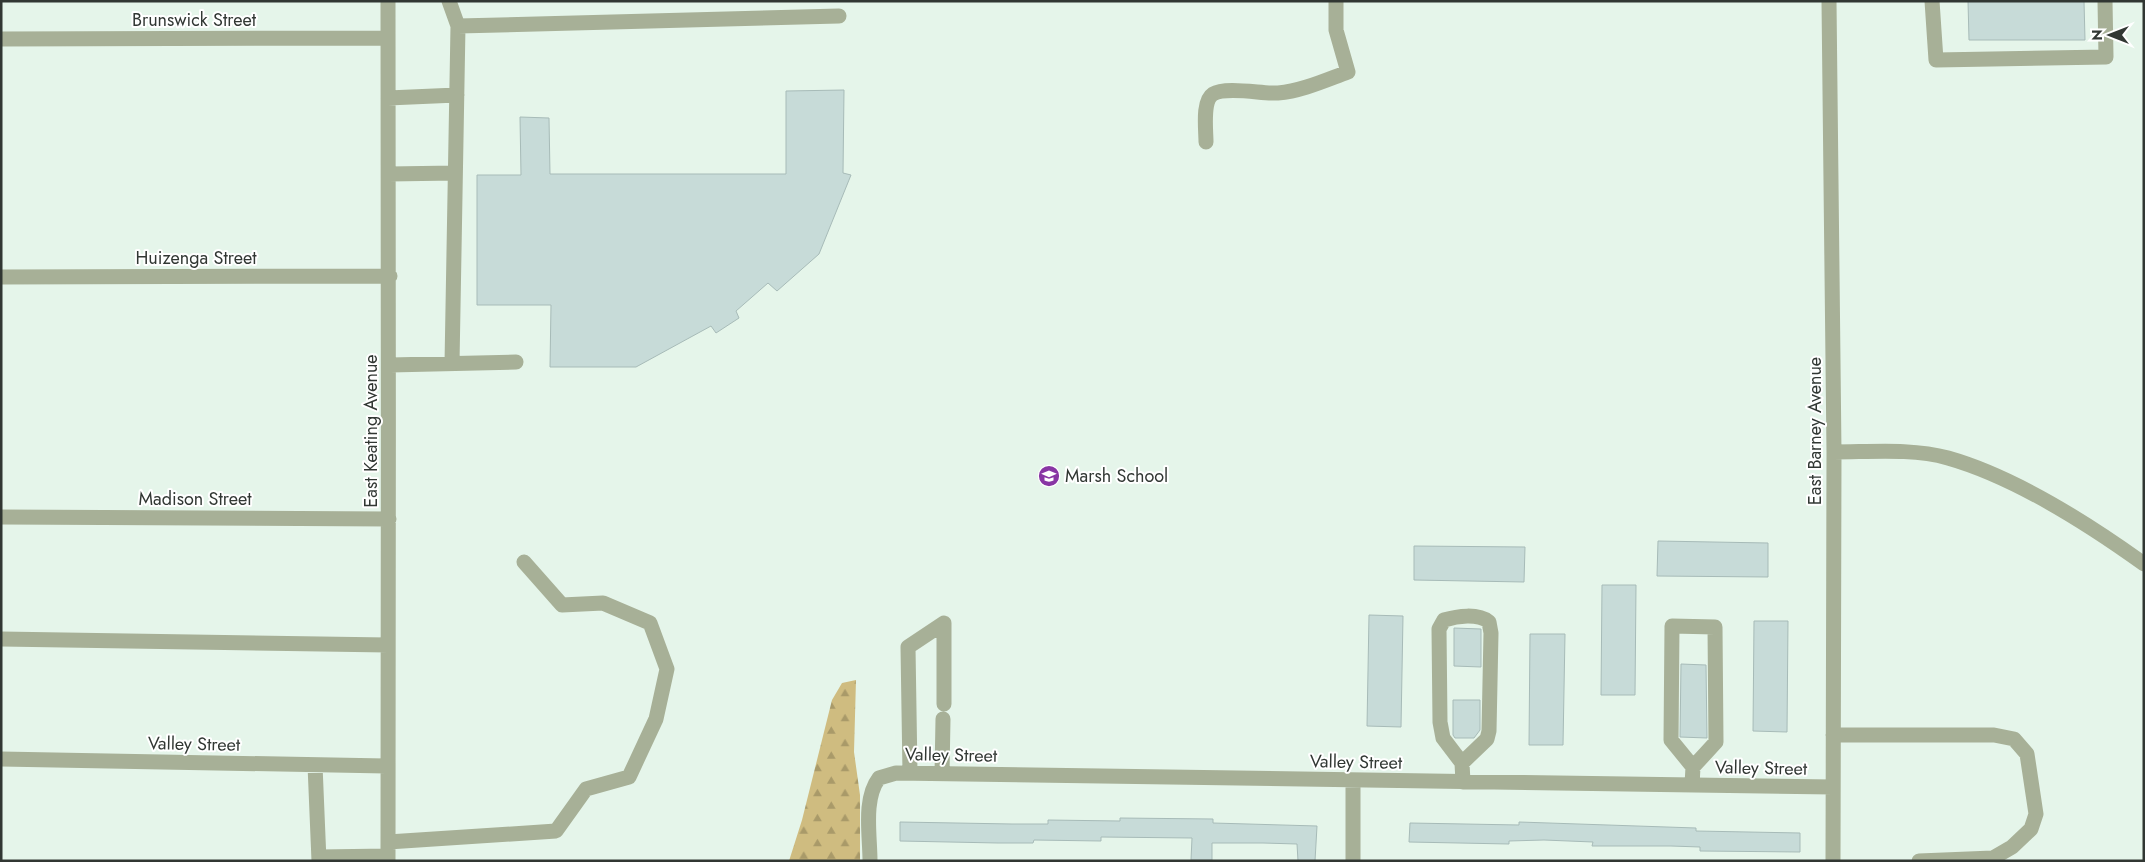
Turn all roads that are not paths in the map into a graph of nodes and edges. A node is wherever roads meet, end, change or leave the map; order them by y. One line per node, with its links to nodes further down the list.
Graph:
1 (388, 1): 9 (street, East Keating Avenue)
2 (450, 1): 8 (street)
3 (1336, 1): 13 (street)
4 (1828, 1): 21 (street, East Barney Avenue)
5 (1932, 1): 6 (street)
6 (2105, 1)
7 (839, 16): 8 (street)
8 (458, 26): 11 (street)
9 (388, 38): 10 (street, Brunswick Street); 12 (street, East Keating Avenue)
10 (1, 39)
11 (457, 95): 12 (street); 14 (street)
12 (388, 98): 15 (street, East Keating Avenue)
13 (1206, 142)
14 (455, 172): 15 (street); 19 (street)
15 (389, 174): 17 (street, East Keating Avenue)
16 (1, 276): 17 (street, Huizenga Street)
17 (390, 276): 20 (street, East Keating Avenue)
18 (516, 362): 19 (street)
19 (452, 364): 20 (street)
20 (390, 365): 23 (street, East Keating Avenue)
21 (1834, 452): 25 (street); 30 (street, East Barney Avenue)
22 (1, 517): 23 (street, Madison Street)
23 (389, 519): 27 (street, East Keating Avenue)
24 (524, 562): 42 (street)
25 (2144, 564)
26 (1, 639): 27 (street)
27 (388, 645): 34 (street, East Keating Avenue)
28 (944, 704): 36 (street)
29 (943, 719): 37 (street)
30 (1833, 735): 41 (street, East Barney Avenue); 47 (street)
31 (1, 760): 33 (street, Valley Street)
32 (1462, 763): 32 (street); 39 (street)
33 (315, 765): 34 (street, Valley Street); 43 (street)
34 (386, 766): 42 (street, East Keating Avenue)
35 (1693, 767): 35 (street); 40 (street)
36 (910, 773): 37 (street, Valley Street); 44 (street, Valley Street)
37 (942, 774): 38 (street, Valley Street)
38 (1353, 781): 39 (street, Valley Street); 45 (street)
39 (1463, 782): 40 (street, Valley Street)
40 (1692, 785): 41 (street, Valley Street)
41 (1833, 787): 46 (street, East Barney Avenue)
42 (388, 853): 43 (street)
43 (319, 859)
44 (870, 861)
45 (1352, 861)
46 (1833, 861)
47 (1919, 861)

